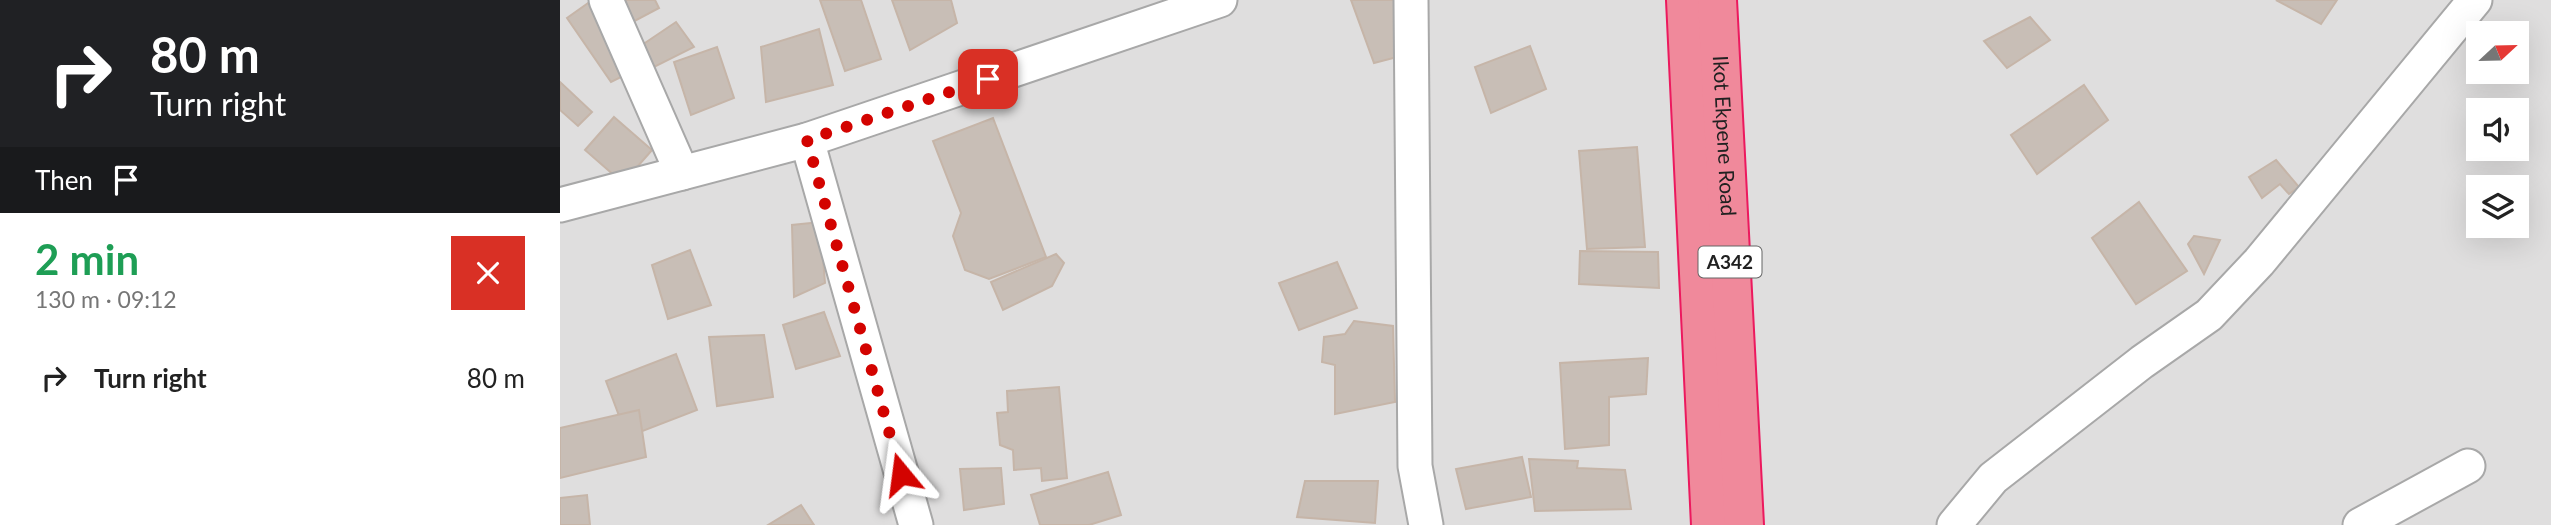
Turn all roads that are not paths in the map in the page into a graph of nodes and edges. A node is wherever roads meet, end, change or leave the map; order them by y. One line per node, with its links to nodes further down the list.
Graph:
1 (606, 0): 8 (street)
2 (1220, 0): 7 (street)
3 (1411, 0): 12 (street)
4 (1686, 0): 13 (highway, Ikot Ekpene Road / A342)
5 (1717, 0): 14 (highway, Ikot Ekpene Road / A342)
6 (2475, 0): 15 (street)
7 (807, 140): 8 (street); 11 (street)
8 (682, 173): 9 (street)
9 (560, 205)
10 (2468, 466): 16 (street)
11 (916, 525)
12 (1426, 525)
13 (1711, 525)
14 (1744, 525)
15 (1955, 525)
16 (2360, 525)

